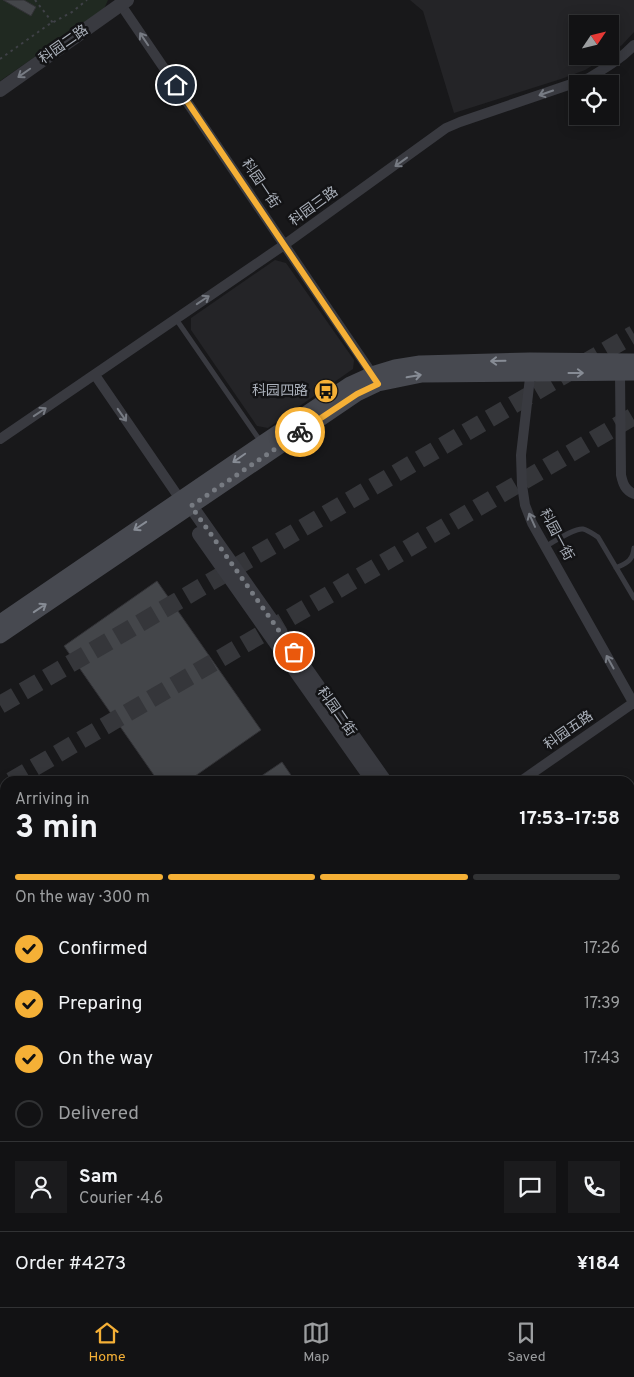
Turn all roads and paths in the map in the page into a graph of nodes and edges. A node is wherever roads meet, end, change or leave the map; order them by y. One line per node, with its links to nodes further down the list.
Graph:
1 (35, 0): 4 (path)
2 (87, 0): 4 (path)
3 (123, 2): 7 (street, 科园二路, one-way to 7); 8 (street, 科园一街, one-way to 3)
4 (53, 23): 6 (path)
5 (634, 45): 8 (street, 科园三路, one-way to 8)
6 (0, 59)
7 (0, 90)
8 (284, 245): 9 (street, 科园三路, one-way to 8); 14 (street, 科园一街)
9 (176, 319): 13 (street, 科园三路); 16 (lane)
10 (634, 361): 11 (main road)
11 (530, 367): 12 (main road, one-way to 12); 14 (main road); 19 (street, 科园一街, one-way to 11)
12 (627, 373): 17 (street)
13 (95, 374): 15 (street, 科园三路, one-way to 13); 18 (street, 科园二街, one-way to 18)
14 (375, 378): 16 (main road); 18 (main road)
15 (0, 439)
16 (262, 442): 18 (main road, one-way to 18)
17 (634, 494)
18 (185, 506): 23 (main road, one-way to 23); 24 (main road, one-way to 18); 26 (street, 科园二街); 27 (street, 科园二街)
19 (546, 546): 21 (lane); 25 (street, 科园一街, one-way to 19)
20 (634, 548): 21 (lane)
21 (616, 568): 22 (lane)
22 (634, 598)
23 (0, 622)
24 (0, 636)
25 (634, 704): 28 (street, 科园五路)
26 (370, 776)
27 (382, 776)
28 (528, 776)
29 (354, 1307): 30 (main road)
30 (368, 1307)

